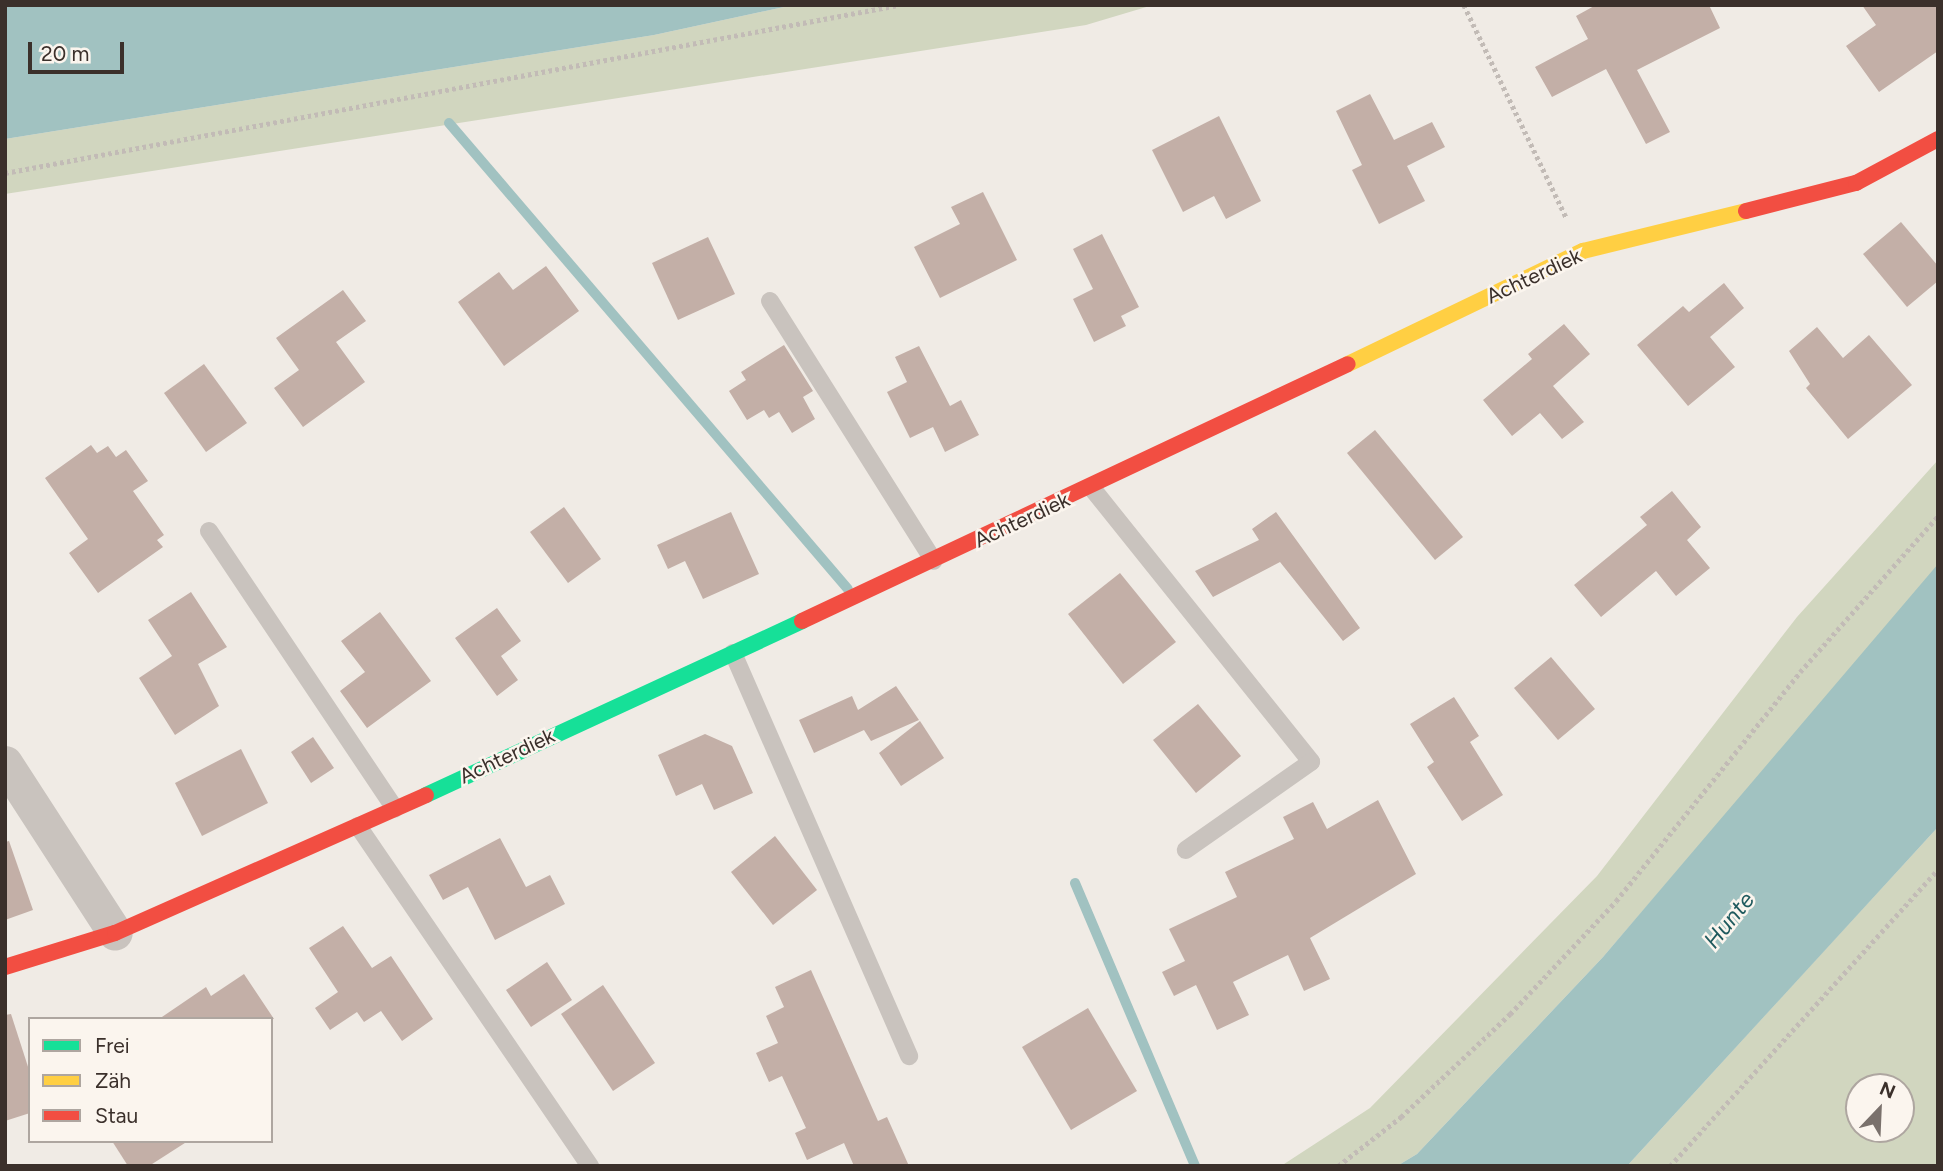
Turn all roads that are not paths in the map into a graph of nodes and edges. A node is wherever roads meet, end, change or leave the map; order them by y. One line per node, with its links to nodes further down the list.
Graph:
1 (1938, 139): 3 (street, Achterdiek)
2 (770, 301): 5 (lane)
3 (1091, 487): 5 (street, Achterdiek); 10 (lane)
4 (209, 531): 8 (lane)
5 (934, 561): 6 (street, Achterdiek)
6 (733, 653): 8 (street, Achterdiek); 13 (lane)
7 (5, 763): 11 (street)
8 (395, 809): 9 (street, Achterdiek)
9 (358, 826): 11 (street, Achterdiek); 14 (lane)
10 (1186, 850)
11 (115, 933): 12 (street, Achterdiek)
12 (5, 967)
13 (909, 1056)
14 (590, 1166)

